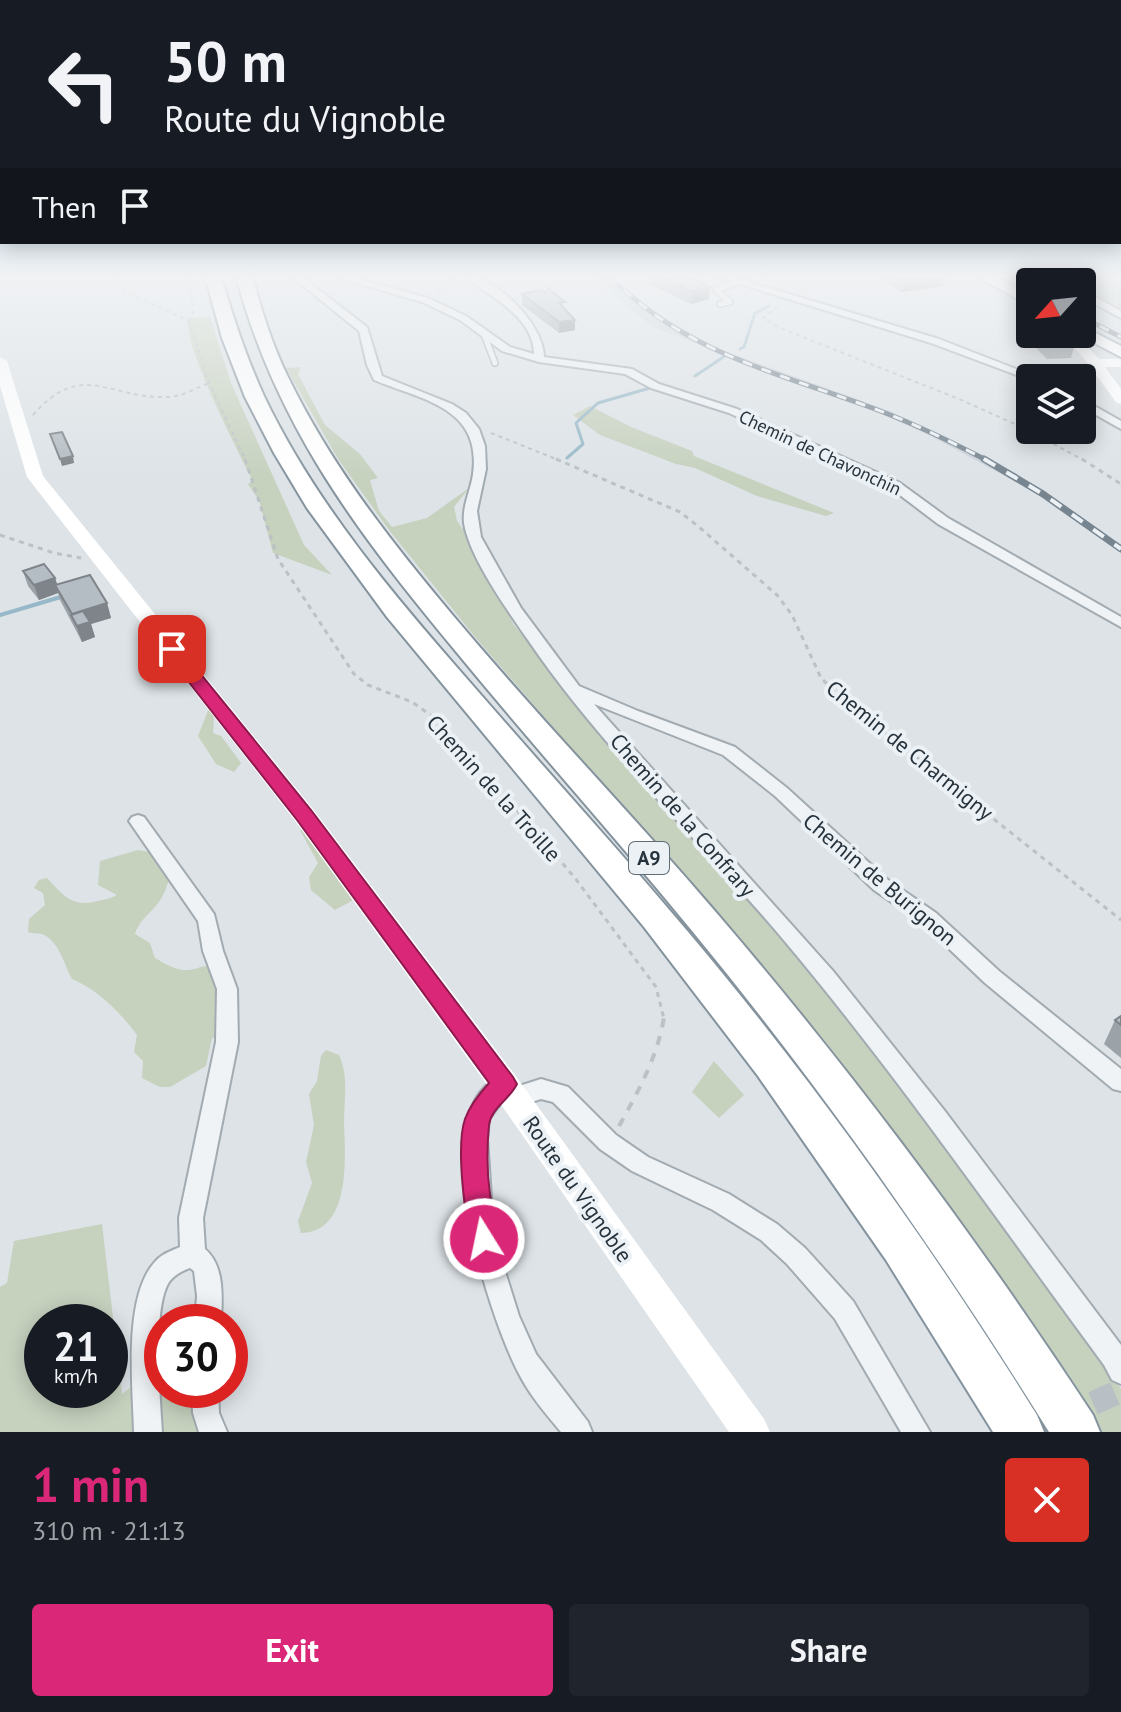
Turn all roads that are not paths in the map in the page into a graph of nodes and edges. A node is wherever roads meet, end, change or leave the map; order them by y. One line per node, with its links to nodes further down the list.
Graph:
1 (233, 343): 34 (highway, A9)
2 (264, 343): 35 (highway, A9)
3 (368, 343): 21 (street, Chemin de la Confrary)
4 (487, 343): 14 (lane)
5 (495, 343): 12 (street, Chemin de Chavonchin)
6 (537, 343): 12 (street)
7 (940, 343): 16 (street)
8 (1105, 344): 10 (main road); 11 (street)
9 (1081, 348): 11 (street)
10 (1121, 352)
11 (1091, 358): 15 (street); 17 (street)
12 (539, 359): 20 (street, Chemin de Chavonchin)
13 (0, 361): 24 (street, Route du Vignoble)
14 (495, 363)
15 (1121, 363)
16 (1016, 371)
17 (1121, 399)
18 (1096, 411): 19 (street)
19 (1121, 426)
20 (1121, 623)
21 (577, 690): 23 (street, Chemin de Burignon); 27 (street, Chemin de la Confrary)
22 (138, 821): 25 (street)
23 (1121, 1082)
24 (509, 1091): 31 (street); 32 (street, Route du Vignoble); 33 (street)
25 (193, 1255): 26 (street); 29 (street)
26 (209, 1304)
27 (1121, 1371)
28 (206, 1408): 30 (street)
29 (148, 1432)
30 (213, 1432)
31 (578, 1432)
32 (751, 1432)
33 (916, 1432)
34 (1020, 1432)
35 (1076, 1432)

